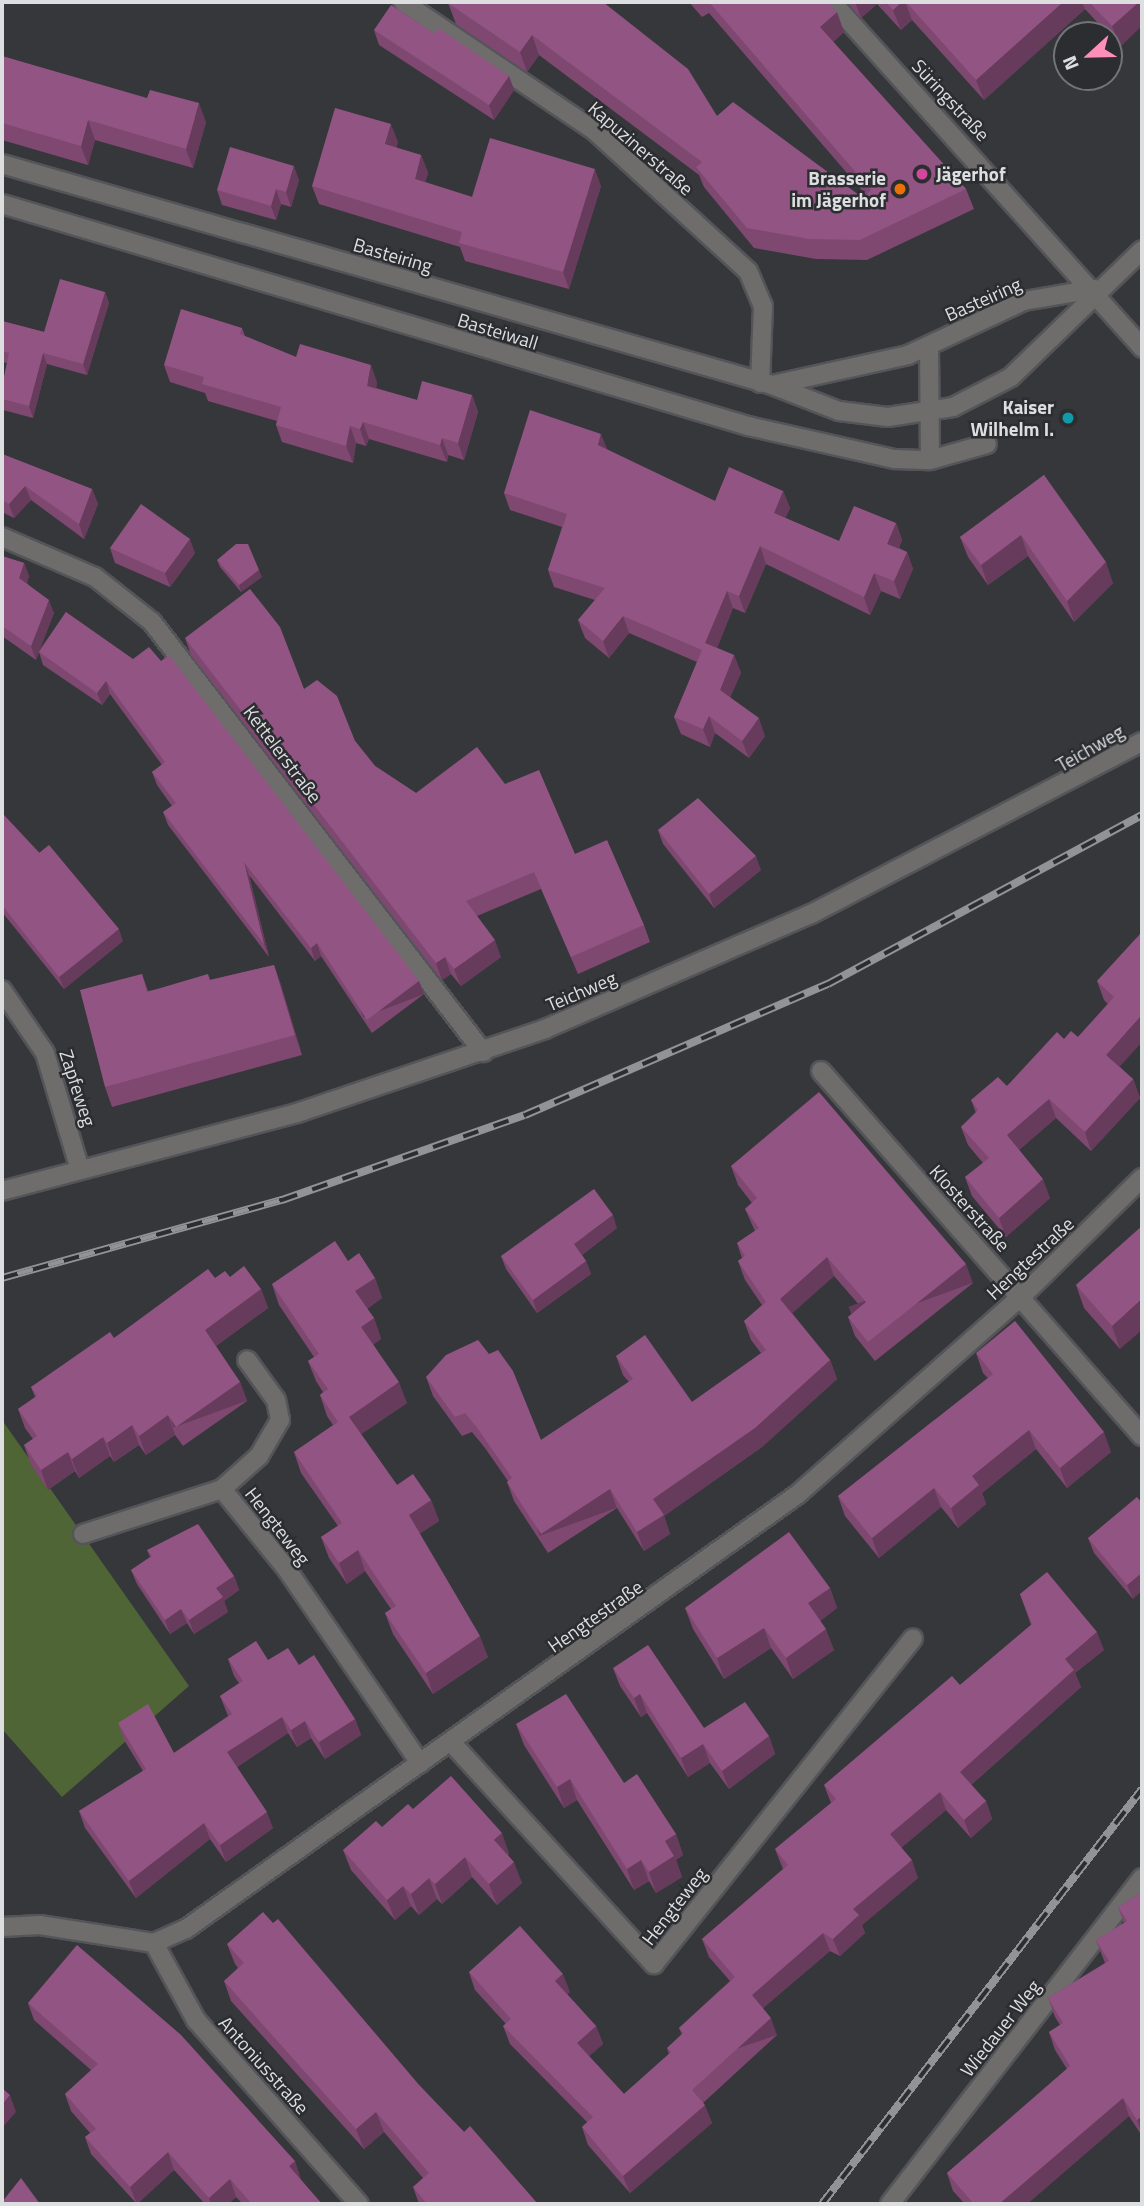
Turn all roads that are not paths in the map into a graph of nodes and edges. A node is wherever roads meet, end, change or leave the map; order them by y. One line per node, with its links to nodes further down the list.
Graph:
1 (402, 2): 9 (street, Kapuzinerstraße)
2 (832, 2): 6 (street, Süringstraße)
3 (2, 164): 9 (street, Basteiring)
4 (2, 204): 12 (street, Basteiwall)
5 (1142, 250): 6 (street)
6 (1095, 289): 7 (street, Basteiring); 8 (street, Süringstraße); 10 (street, Basteiring)
7 (929, 346): 9 (street, Basteiring); 10 (street)
8 (1142, 348)
9 (766, 384): 10 (street, Basteiring)
10 (929, 412): 12 (street)
11 (987, 444): 12 (street, Basteiwall)
12 (930, 460)
13 (2, 537): 16 (street, Kettelerstraße)
14 (1142, 742): 16 (street, Teichweg)
15 (2, 990): 18 (street, Zapfeweg)
16 (483, 1052): 18 (street, Teichweg)
17 (821, 1071): 21 (street, Klosterstraße)
18 (80, 1170): 20 (street, Teichweg)
19 (1142, 1178): 21 (street, Hengtestraße)
20 (2, 1191)
21 (1021, 1297): 23 (street, Klosterstraße); 27 (street, Hengtestraße)
22 (247, 1360): 24 (street, Hengteweg)
23 (1142, 1436)
24 (222, 1489): 25 (street, Hengteweg); 28 (street, Hengteweg)
25 (83, 1534)
26 (913, 1637): 27 (street, Hengteweg)
27 (451, 1742): 28 (street, Hengtestraße)
28 (420, 1763): 31 (street, Hengtestraße)
29 (1142, 1878): 33 (street, Wiedauer Weg)
30 (2, 1927): 31 (street)
31 (154, 1943): 32 (street, Antoniusstraße)
32 (359, 2204)
33 (890, 2204)

